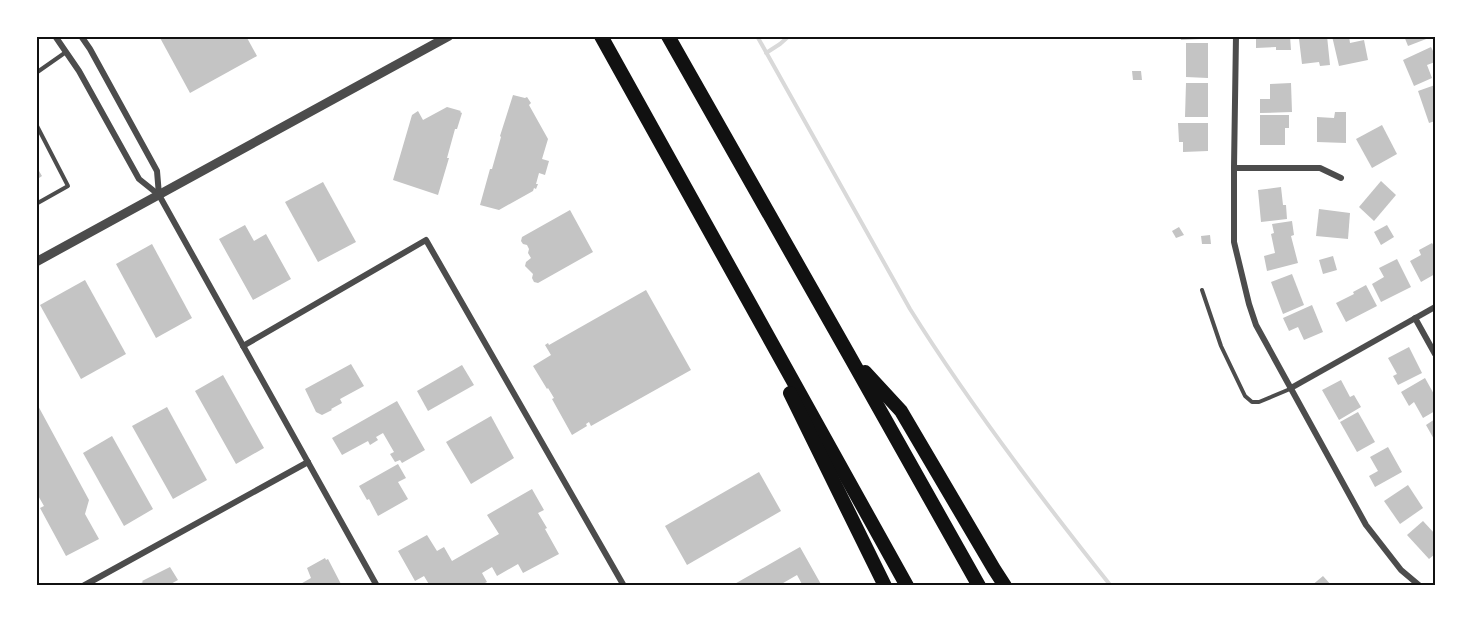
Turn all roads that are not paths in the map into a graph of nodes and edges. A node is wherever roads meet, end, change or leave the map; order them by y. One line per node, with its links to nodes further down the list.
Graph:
1 (55, 36): 7 (street)
2 (81, 36): 12 (street)
3 (449, 36): 12 (street)
4 (601, 36): 14 (highway)
5 (668, 36): 21 (highway)
6 (1236, 36): 10 (street)
7 (67, 51): 8 (lane); 12 (street)
8 (36, 73)
9 (36, 123): 13 (lane)
10 (1234, 168): 11 (street); 22 (street)
11 (1341, 178)
12 (159, 195): 15 (street); 19 (street)
13 (36, 204)
14 (712, 235): 27 (highway); 28 (highway)
15 (36, 262)
16 (1202, 290): 22 (lane)
17 (1435, 307): 18 (street)
18 (1415, 318): 20 (street); 22 (street)
19 (243, 346): 23 (street); 26 (street)
20 (1435, 354)
21 (849, 355): 29 (highway); 30 (highway)
22 (1291, 388): 31 (street)
23 (308, 462): 24 (street); 25 (street)
24 (83, 586)
25 (377, 586)
26 (624, 586)
27 (885, 586)
28 (907, 586)
29 (979, 586)
30 (1005, 586)
31 (1420, 586)

